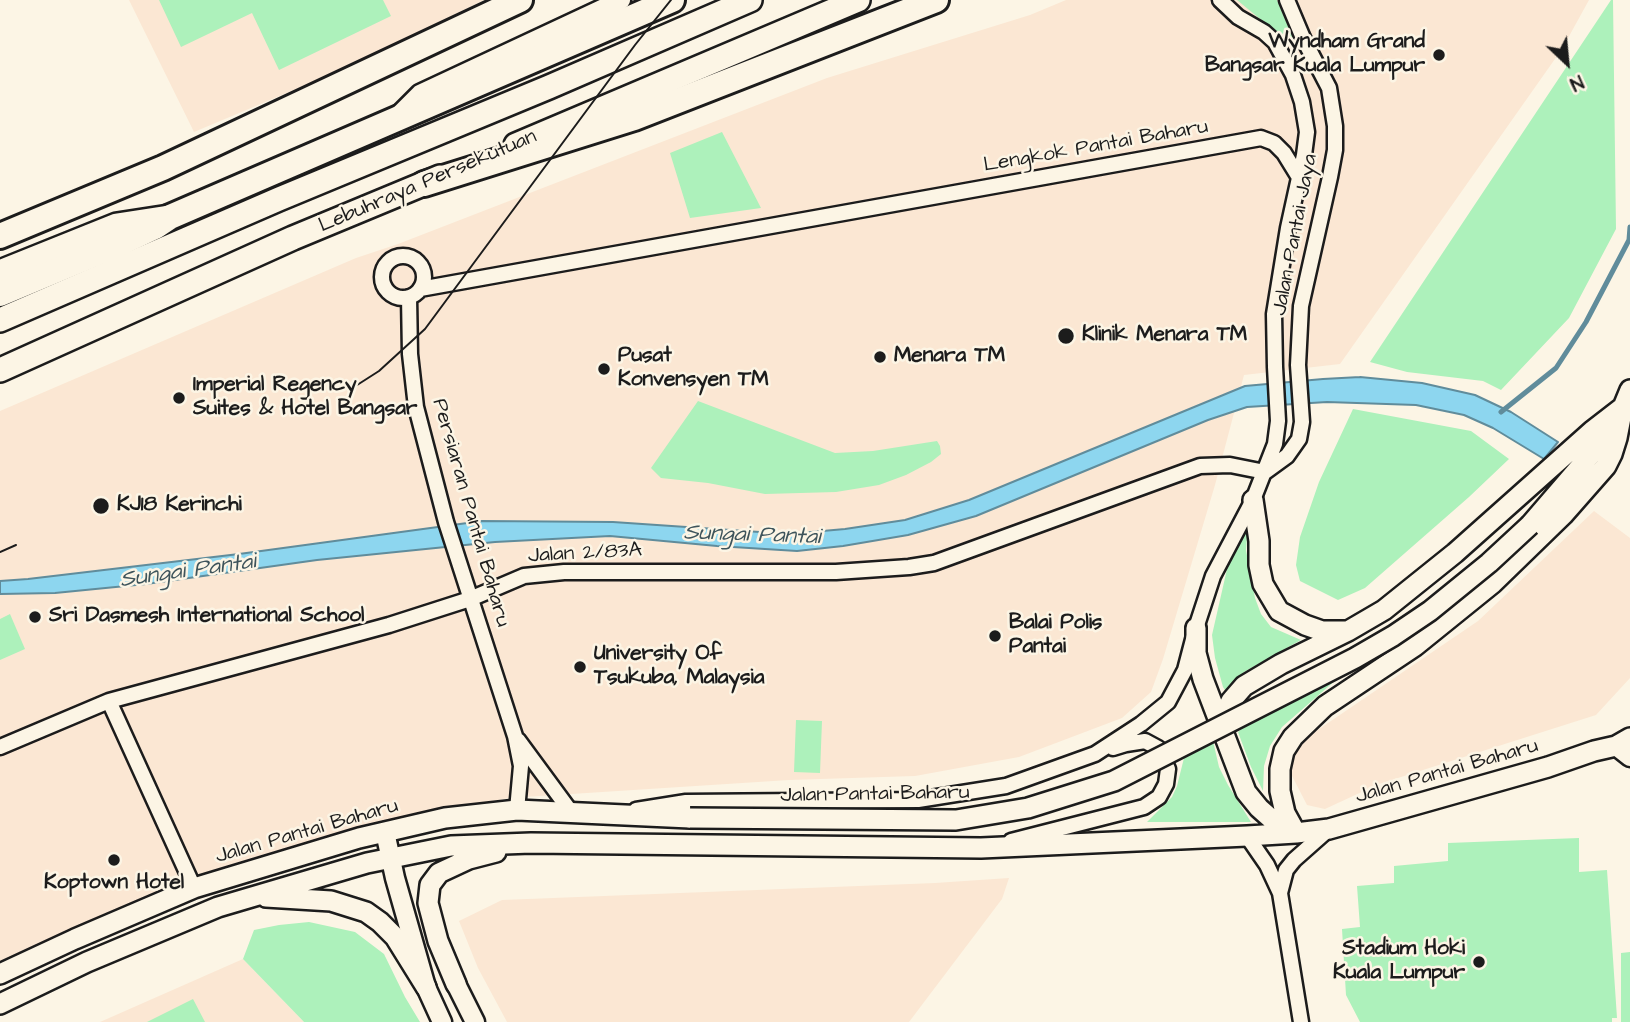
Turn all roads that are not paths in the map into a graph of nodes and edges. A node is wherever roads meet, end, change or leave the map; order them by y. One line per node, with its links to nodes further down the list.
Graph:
1 (520, 0): 16 (highway)
2 (621, 0): 11 (street)
3 (672, 0): 11 (highway)
4 (743, 0): 10 (highway)
5 (750, 0): 10 (highway, Lebuhraya Persekutuan)
6 (858, 0): 13 (highway, Lebuhraya Persekutuan)
7 (936, 0): 13 (highway)
8 (1220, 0): 12 (street, Jalan Pantai Jaya)
9 (1287, 0): 23 (street, Jalan Pantai Jaya)
10 (702, 20): 14 (highway, Lebuhraya Persekutuan)
11 (396, 120): 15 (highway)
12 (1300, 179): 18 (street, Lengkok Pantai Baharu); 23 (street)
13 (424, 184): 21 (highway, Lebuhraya Persekutuan)
14 (279, 199): 19 (highway); 20 (highway, Lebuhraya Persekutuan)
15 (170, 217): 17 (highway); 19 (highway)
16 (0, 236)
17 (0, 272)
18 (414, 293): 25 (street, Persiaran Pantai Baharu)
19 (0, 294)
20 (0, 320)
21 (0, 370)
22 (1626, 399): 27 (main road); 36 (main road, Jalan Pantai Baharu, bridge); 39 (main road)
23 (1265, 472): 24 (street); 25 (street, Jalan 2/83A)
24 (1253, 500): 26 (street); 27 (main road)
25 (470, 599): 28 (street, Jalan 2/83A); 29 (street, Persiaran Pantai Baharu)
26 (1196, 628): 30 (main road); 33 (street)
27 (1348, 631): 30 (main road)
28 (109, 701): 31 (street, Jalan 2/83A); 44 (street)
29 (515, 736): 34 (street, Persiaran Pantai Baharu); 35 (street, Persiaran Pantai Baharu)
30 (1224, 736): 39 (main road)
31 (0, 747)
32 (1625, 747): 37 (main road, Jalan Pantai Baharu)
33 (1095, 754): 36 (street); 42 (street)
34 (517, 810): 35 (main road, Jalan Pantai Baharu); 38 (main road, Jalan Pantai Baharu)
35 (571, 812): 36 (main road, Jalan Pantai Baharu)
36 (617, 814)
37 (1329, 829): 39 (main road, Jalan Pantai Baharu); 45 (street)
38 (385, 832): 43 (street); 44 (main road, Jalan Pantai Baharu)
39 (1296, 833): 40 (main road, Jalan Pantai Baharu)
40 (1247, 836): 42 (main road, Jalan Pantai Baharu); 45 (street)
41 (531, 843): 42 (main road, Jalan Pantai Baharu); 43 (main road, Jalan Pantai Baharu); 48 (main road)
42 (981, 848)
43 (390, 857): 46 (main road, Jalan Pantai Baharu); 49 (street)
44 (194, 888): 47 (main road, Jalan Pantai Baharu)
45 (1280, 893): 53 (street)
46 (253, 896): 49 (main road); 50 (main road, Jalan Pantai Baharu)
47 (0, 974)
48 (456, 984): 52 (street)
49 (426, 987): 51 (street)
50 (0, 1004)
51 (442, 1022)
52 (475, 1022)
53 (1301, 1022)

